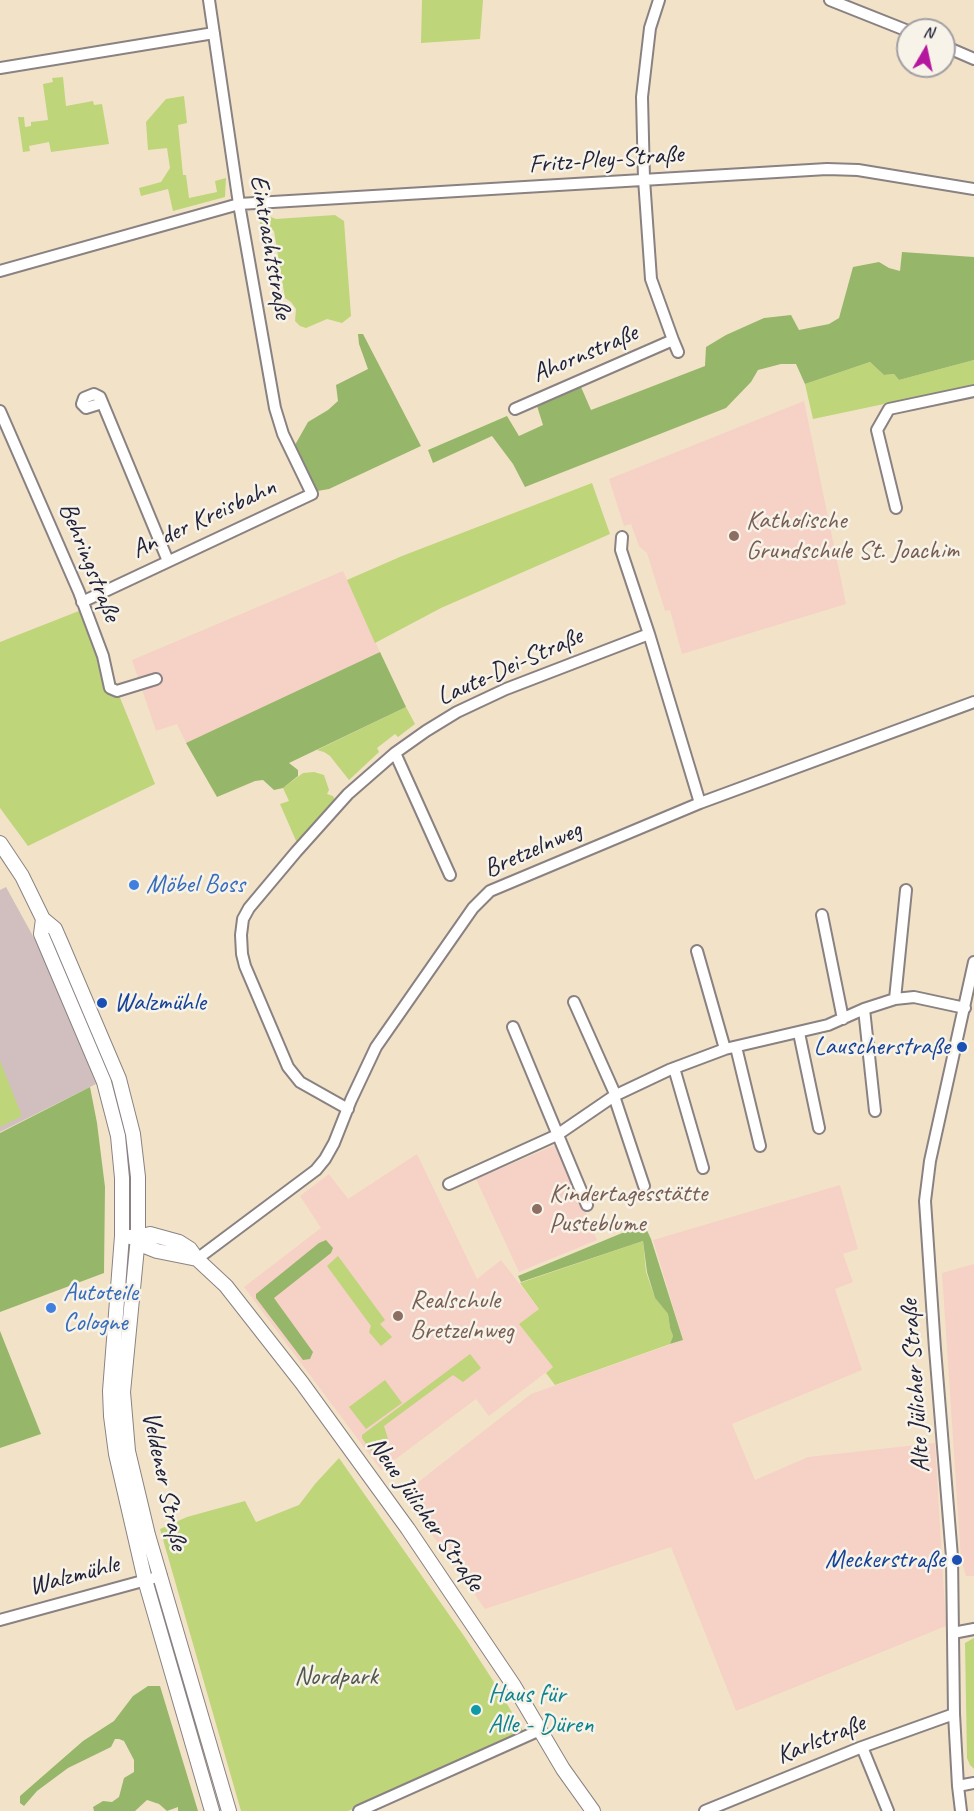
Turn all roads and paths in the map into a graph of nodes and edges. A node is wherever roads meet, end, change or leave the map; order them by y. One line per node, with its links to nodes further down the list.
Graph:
1 (209, 0): 5 (street, Eintrachtstraße)
2 (659, 0): 9 (street, Ahornstraße)
3 (831, 0): 4 (street)
4 (896, 26)
5 (214, 33): 8 (street); 11 (street, Eintrachtstraße)
6 (956, 51): 7 (street)
7 (974, 59)
8 (0, 68)
9 (644, 179): 10 (street, Fritz-Pley-Straße); 11 (street, Fritz-Pley-Straße); 13 (street, Ahornstraße)
10 (974, 189)
11 (239, 204): 12 (street, Fritz-Pley-Straße); 19 (street, Eintrachtstraße)
12 (0, 271)
13 (673, 340): 14 (street, Ahornstraße); 17 (street, Ahornstraße)
14 (678, 352)
15 (974, 391): 20 (street)
16 (102, 403): 22 (street)
17 (514, 409)
18 (0, 411): 23 (street, Behringstraße)
19 (312, 494): 22 (street, An der Kreisbahn)
20 (896, 508)
21 (622, 537): 24 (street)
22 (168, 561): 23 (street, An der Kreisbahn)
23 (82, 602): 25 (street, Behringstraße)
24 (649, 634): 27 (street, Laute-Dei-Straße); 28 (street)
25 (156, 679)
26 (974, 702): 28 (street, Bretzelnweg)
27 (395, 753): 30 (street); 46 (street, Laute-Dei-Straße)
28 (700, 803): 46 (street, Bretzelnweg)
29 (0, 843): 33 (street, Veldener Straße)
30 (450, 875)
31 (906, 890): 36 (street)
32 (822, 915): 40 (street)
33 (43, 920): 55 (street, Veldener Straße); 56 (street, Veldener Straße)
34 (697, 951): 43 (street)
35 (974, 962): 38 (street, Alte Jülicher Straße)
36 (895, 999): 38 (street); 39 (street)
37 (574, 1002): 45 (street)
38 (968, 1002): 62 (street, Alte Jülicher Straße)
39 (864, 1009): 40 (street); 47 (street)
40 (843, 1019): 42 (street)
41 (513, 1027): 49 (street)
42 (799, 1033): 43 (street); 48 (street)
43 (730, 1048): 44 (street); 50 (street)
44 (674, 1068): 45 (street); 51 (street)
45 (615, 1096): 49 (street); 53 (street)
46 (348, 1109): 57 (street, Bretzelnweg)
47 (874, 1111)
48 (819, 1128)
49 (557, 1135): 52 (street); 54 (street)
50 (759, 1146)
51 (703, 1168)
52 (449, 1184)
53 (644, 1186)
54 (587, 1205)
55 (122, 1236): 56 (street); 59 (street, Veldener Straße)
56 (138, 1237): 57 (street); 58 (street, Veldener Straße)
57 (197, 1259): 64 (street, Neue Jülicher Straße)
58 (161, 1576): 59 (street, Walzmühle); 69 (street, Veldener Straße)
59 (145, 1580): 60 (street, Walzmühle); 68 (street, Veldener Straße)
60 (0, 1620)
61 (974, 1629): 62 (street)
62 (953, 1633): 63 (street, Alte Jülicher Straße)
63 (954, 1713): 65 (street, Karlstraße); 67 (street, Alte Jülicher Straße)
64 (540, 1730): 70 (street); 71 (street, Neue Jülicher Straße)
65 (862, 1747): 72 (street, Karlstraße); 73 (street)
66 (974, 1783): 67 (street)
67 (958, 1786): 74 (street, Alte Jülicher Straße)
68 (212, 1811)
69 (229, 1811)
70 (359, 1811)
71 (593, 1811)
72 (705, 1811)
73 (888, 1811)
74 (961, 1811)

